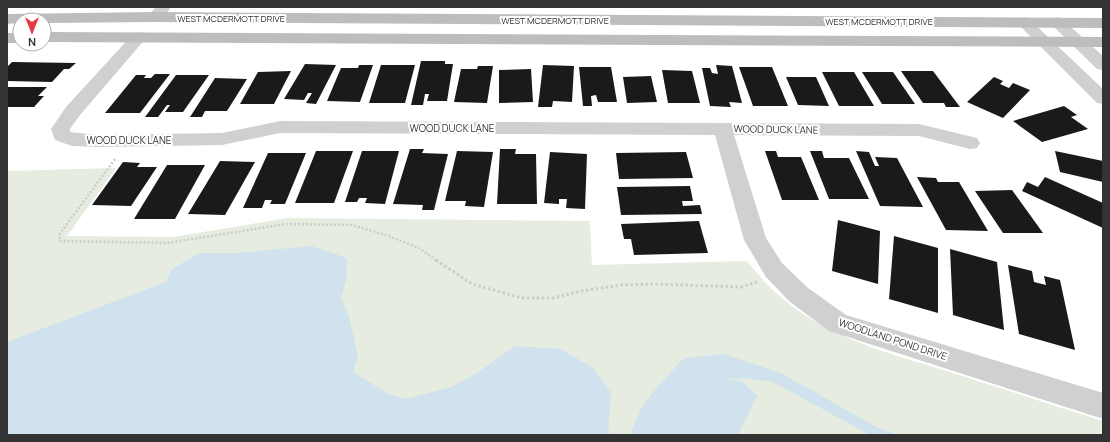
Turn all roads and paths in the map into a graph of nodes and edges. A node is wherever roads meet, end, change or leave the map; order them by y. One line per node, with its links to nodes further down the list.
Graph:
1 (159, 12): 2 (main road, WEST MCDERMOTT DRIVE); 3 (main road, WEST MCDERMOTT DRIVE); 6 (main road)
2 (7, 19)
3 (1024, 22): 4 (main road, WEST MCDERMOTT DRIVE); 8 (street)
4 (1057, 22): 5 (main road, WEST MCDERMOTT DRIVE); 9 (street)
5 (1103, 23)
6 (139, 37): 7 (main road, WEST MCDERMOTT DRIVE); 8 (main road, WEST MCDERMOTT DRIVE); 14 (street, WOOD DUCK LANE)
7 (52, 38)
8 (1043, 42): 9 (main road, WEST MCDERMOTT DRIVE); 12 (street)
9 (1078, 42): 10 (main road, WEST MCDERMOTT DRIVE); 11 (street)
10 (1103, 42)
11 (1103, 65)
12 (1103, 99)
13 (723, 129): 14 (street, WOOD DUCK LANE); 15 (street, WOOD DUCK LANE); 17 (street, WOODLAND POND DRIVE)
14 (128, 140): 16 (path)
15 (970, 143)
16 (757, 282)
17 (1103, 406)

